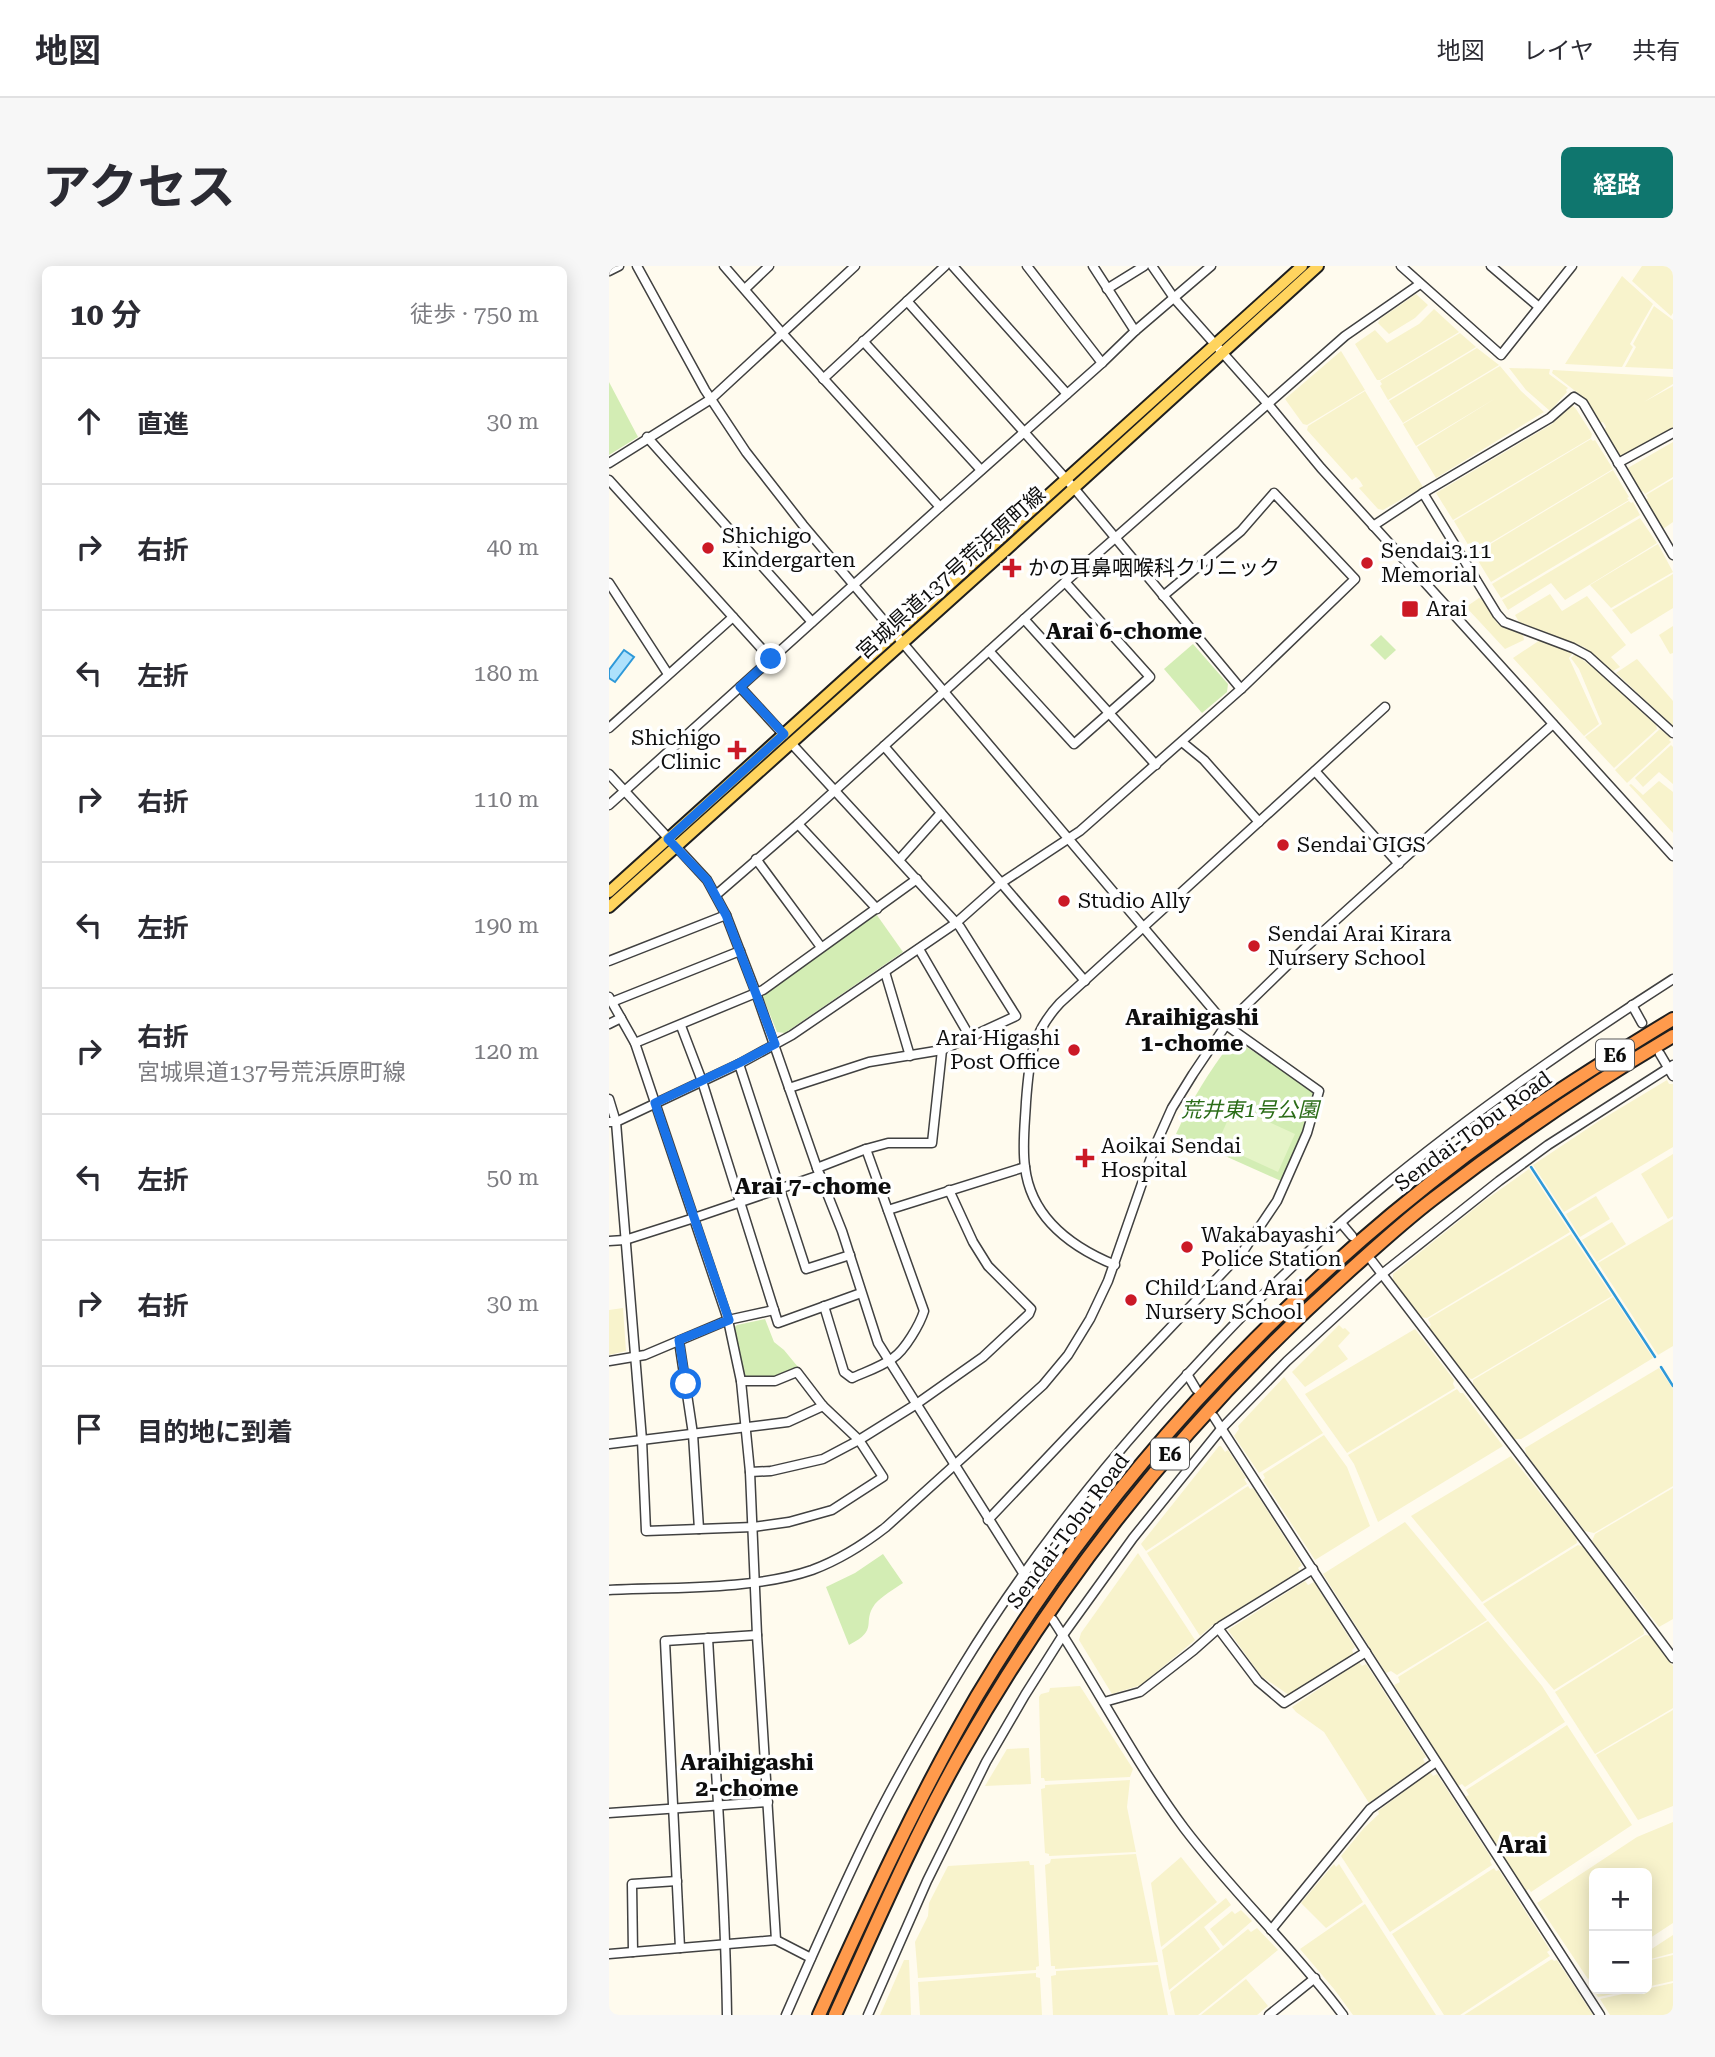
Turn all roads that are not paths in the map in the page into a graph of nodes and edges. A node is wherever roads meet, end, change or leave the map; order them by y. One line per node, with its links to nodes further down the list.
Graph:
1 (619, 266): 18 (street)
2 (637, 266): 32 (street)
3 (724, 266): 20 (street)
4 (769, 266): 20 (street)
5 (855, 266): 26 (street)
6 (945, 266): 23 (street)
7 (953, 266): 31 (street)
8 (1027, 266): 29 (street)
9 (1093, 266): 21 (street)
10 (1144, 266): 21 (street)
11 (1152, 266): 22 (street)
12 (1211, 266): 22 (street)
13 (1302, 266): 28 (main road, 宮城県道137号荒浜原町線)
14 (1318, 266): 28 (main road, 宮城県道137号荒浜原町線)
15 (1491, 266): 24 (street)
16 (1572, 266): 24 (street)
17 (1405, 267): 19 (street)
18 (609, 271)
19 (1420, 284): 24 (street); 33 (street)
20 (745, 289): 26 (street)
21 (1107, 289): 25 (street)
22 (1174, 298): 25 (street); 28 (street)
23 (907, 301): 27 (street); 34 (street)
24 (1539, 307)
25 (1135, 331): 29 (street)
26 (782, 333): 30 (street); 32 (street)
27 (863, 341): 30 (street); 39 (street)
28 (1220, 349): 33 (street); 41 (main road, 宮城県道137号荒浜原町線)
29 (1102, 363): 31 (street)
30 (823, 379): 43 (street)
31 (1067, 394): 34 (street)
32 (712, 398): 36 (street); 49 (street)
33 (1268, 404): 44 (street); 45 (street)
34 (1024, 432): 39 (street); 41 (street)
35 (1673, 433): 38 (street)
36 (647, 437): 37 (street); 53 (street)
37 (609, 463)
38 (1618, 463): 42 (street); 46 (street)
39 (981, 470): 43 (street)
40 (609, 480): 51 (street)
41 (1070, 484): 45 (street); 54 (main road, 宮城県道137号荒浜原町線)
42 (1423, 493): 44 (street); 65 (street)
43 (940, 507): 49 (street)
44 (1373, 526): 63 (street)
45 (1115, 538): 47 (street); 50 (street)
46 (1673, 555)
47 (1065, 582): 52 (street); 62 (street)
48 (609, 583): 57 (street)
49 (853, 584): 53 (street); 54 (street)
50 (1163, 596): 59 (street); 59 (street)
51 (733, 617): 56 (street); 57 (street)
52 (1024, 620): 55 (street); 62 (street)
53 (811, 622): 56 (street)
54 (900, 637): 60 (street); 66 (main road, 宮城県道137号荒浜原町線)
55 (989, 651): 60 (street); 62 (street)
56 (771, 659): 58 (street)
57 (668, 674): 64 (street)
58 (740, 687): 66 (street); 73 (street)
59 (1241, 689): 67 (street)
60 (944, 691): 68 (street); 78 (street)
61 (1385, 707): 70 (street)
62 (1109, 713): 69 (street)
63 (1553, 724): 80 (street); 83 (street)
64 (609, 728)
65 (1673, 733)
66 (787, 738): 72 (street); 79 (main road, 宮城県道137号荒浜原町線)
67 (1182, 742): 69 (street); 76 (street)
68 (884, 746): 72 (street); 75 (street)
69 (1156, 765): 78 (street)
70 (1315, 771): 76 (street); 83 (street)
71 (609, 774): 73 (street)
72 (835, 790): 77 (street); 82 (street)
73 (625, 792): 74 (street); 79 (street)
74 (609, 805)
75 (941, 813): 82 (street); 85 (street)
76 (1259, 822): 92 (street)
77 (799, 824): 81 (street); 89 (street)
78 (1069, 838): 85 (street); 92 (street)
79 (672, 843): 86 (main road, 宮城県道137号荒浜原町線); 87 (street); 88 (main road, 宮城県道137号荒浜原町線)
80 (1673, 856)
81 (756, 859): 87 (street); 93 (street)
82 (899, 860): 84 (street)
83 (1399, 864): 108 (street)
84 (917, 879): 89 (street); 91 (street)
85 (1001, 883): 91 (street); 99 (street)
86 (609, 892)
87 (716, 895): 90 (street)
88 (609, 907)
89 (877, 909): 93 (street)
90 (726, 915): 95 (street); 96 (street)
91 (956, 923): 94 (street); 111 (street)
92 (1143, 927): 99 (street); 108 (street)
93 (821, 947): 100 (street)
94 (919, 949): 97 (street); 111 (street)
95 (740, 951): 100 (street); 101 (street)
96 (609, 961)
97 (885, 972): 113 (street); 116 (street)
98 (1673, 979): 102 (street)
99 (1084, 981): 126 (street)
100 (756, 993): 109 (street); 113 (street)
101 (611, 1000): 104 (street)
102 (1632, 1005): 106 (street); 133 (street)
103 (1673, 1009): 121 (highway)
104 (621, 1018): 107 (street); 112 (street)
105 (1673, 1019): 121 (highway, Sendai-Tobu Road / E6)
106 (1642, 1023)
107 (609, 1024)
108 (1226, 1025): 139 (street); 163 (street)
109 (681, 1026): 112 (street); 119 (street)
110 (1673, 1036): 196 (highway, Sendai-Tobu Road / E6)
111 (970, 1037): 114 (street)
112 (635, 1043): 123 (street)
113 (775, 1044): 117 (street); 120 (street)
114 (942, 1050): 116 (street); 125 (street)
115 (1660, 1054): 118 (street)
116 (910, 1055): 120 (street)
117 (739, 1063): 119 (street); 128 (street)
118 (1671, 1070): 140 (street)
119 (702, 1081): 123 (street); 130 (street)
120 (789, 1088): 127 (street)
121 (1557, 1092): 195 (highway, Sendai-Tobu Road / E6)
122 (609, 1099): 124 (street)
123 (655, 1103): 124 (street); 132 (street)
124 (613, 1122): 135 (street)
125 (866, 1149): 127 (street); 131 (street)
126 (1025, 1167): 129 (street); 139 (street)
127 (818, 1172): 128 (street); 137 (street)
128 (781, 1189): 130 (street); 137 (street)
129 (949, 1190): 131 (street); 152 (street)
130 (740, 1203): 132 (street); 143 (street)
131 (888, 1210): 148 (street)
132 (694, 1218): 135 (street); 144 (street)
133 (1341, 1223): 134 (street); 149 (street)
134 (1352, 1236)
135 (625, 1240): 136 (street); 146 (street)
136 (609, 1241)
137 (850, 1255): 141 (street)
138 (1372, 1261): 140 (street)
139 (1115, 1265): 161 (street)
140 (1382, 1274): 156 (street); 177 (street)
141 (862, 1293): 142 (street); 148 (street)
142 (824, 1306): 143 (street); 148 (street)
143 (774, 1310): 144 (street)
144 (729, 1320): 145 (street); 150 (street)
145 (679, 1340): 146 (street); 157 (street)
146 (634, 1357): 147 (street); 158 (street)
147 (609, 1361)
148 (887, 1362): 152 (street)
149 (1187, 1374): 151 (street); 167 (street)
150 (741, 1381): 153 (street); 155 (street)
151 (1196, 1389)
152 (915, 1405): 159 (street); 161 (street)
153 (823, 1406): 155 (street); 159 (street)
154 (1214, 1417): 156 (street)
155 (745, 1427): 157 (street); 162 (street)
156 (1221, 1429): 166 (street); 174 (street)
157 (693, 1434): 158 (street); 165 (street)
158 (642, 1440): 160 (street); 165 (street)
159 (859, 1440): 162 (street); 164 (street)
160 (609, 1444)
161 (954, 1465): 163 (street); 168 (street)
162 (750, 1472): 164 (street)
163 (988, 1520): 167 (street)
164 (753, 1527): 165 (street); 168 (street)
165 (699, 1529)
166 (1313, 1569): 172 (street); 176 (street)
167 (1023, 1575): 170 (street); 191 (street)
168 (756, 1581): 169 (street); 173 (street)
169 (609, 1590)
170 (1035, 1592)
171 (1053, 1620): 174 (street)
172 (1218, 1628): 176 (street); 178 (street)
173 (757, 1635): 175 (street); 180 (street)
174 (1063, 1636): 178 (street); 197 (street)
175 (708, 1638): 181 (street); 182 (street)
176 (1366, 1652): 179 (street)
177 (1673, 1658)
178 (1104, 1702): 185 (street)
179 (1436, 1762): 185 (street); 200 (street)
180 (768, 1802): 181 (street); 186 (street)
181 (719, 1805): 182 (street); 187 (street)
182 (674, 1808): 183 (street); 184 (street)
183 (609, 1813)
184 (677, 1881): 188 (street); 189 (street)
185 (1271, 1930): 192 (street)
186 (776, 1940): 187 (street); 191 (street)
187 (726, 1945): 188 (street); 193 (street)
188 (680, 1948): 189 (street)
189 (633, 1952): 190 (street)
190 (609, 1954)
191 (811, 1958): 194 (street)
192 (1315, 1978): 198 (street); 199 (street)
193 (727, 2015)
194 (786, 2015)
195 (820, 2015)
196 (835, 2015)
197 (868, 2015)
198 (1269, 2015)
199 (1343, 2015)
200 (1600, 2015)

